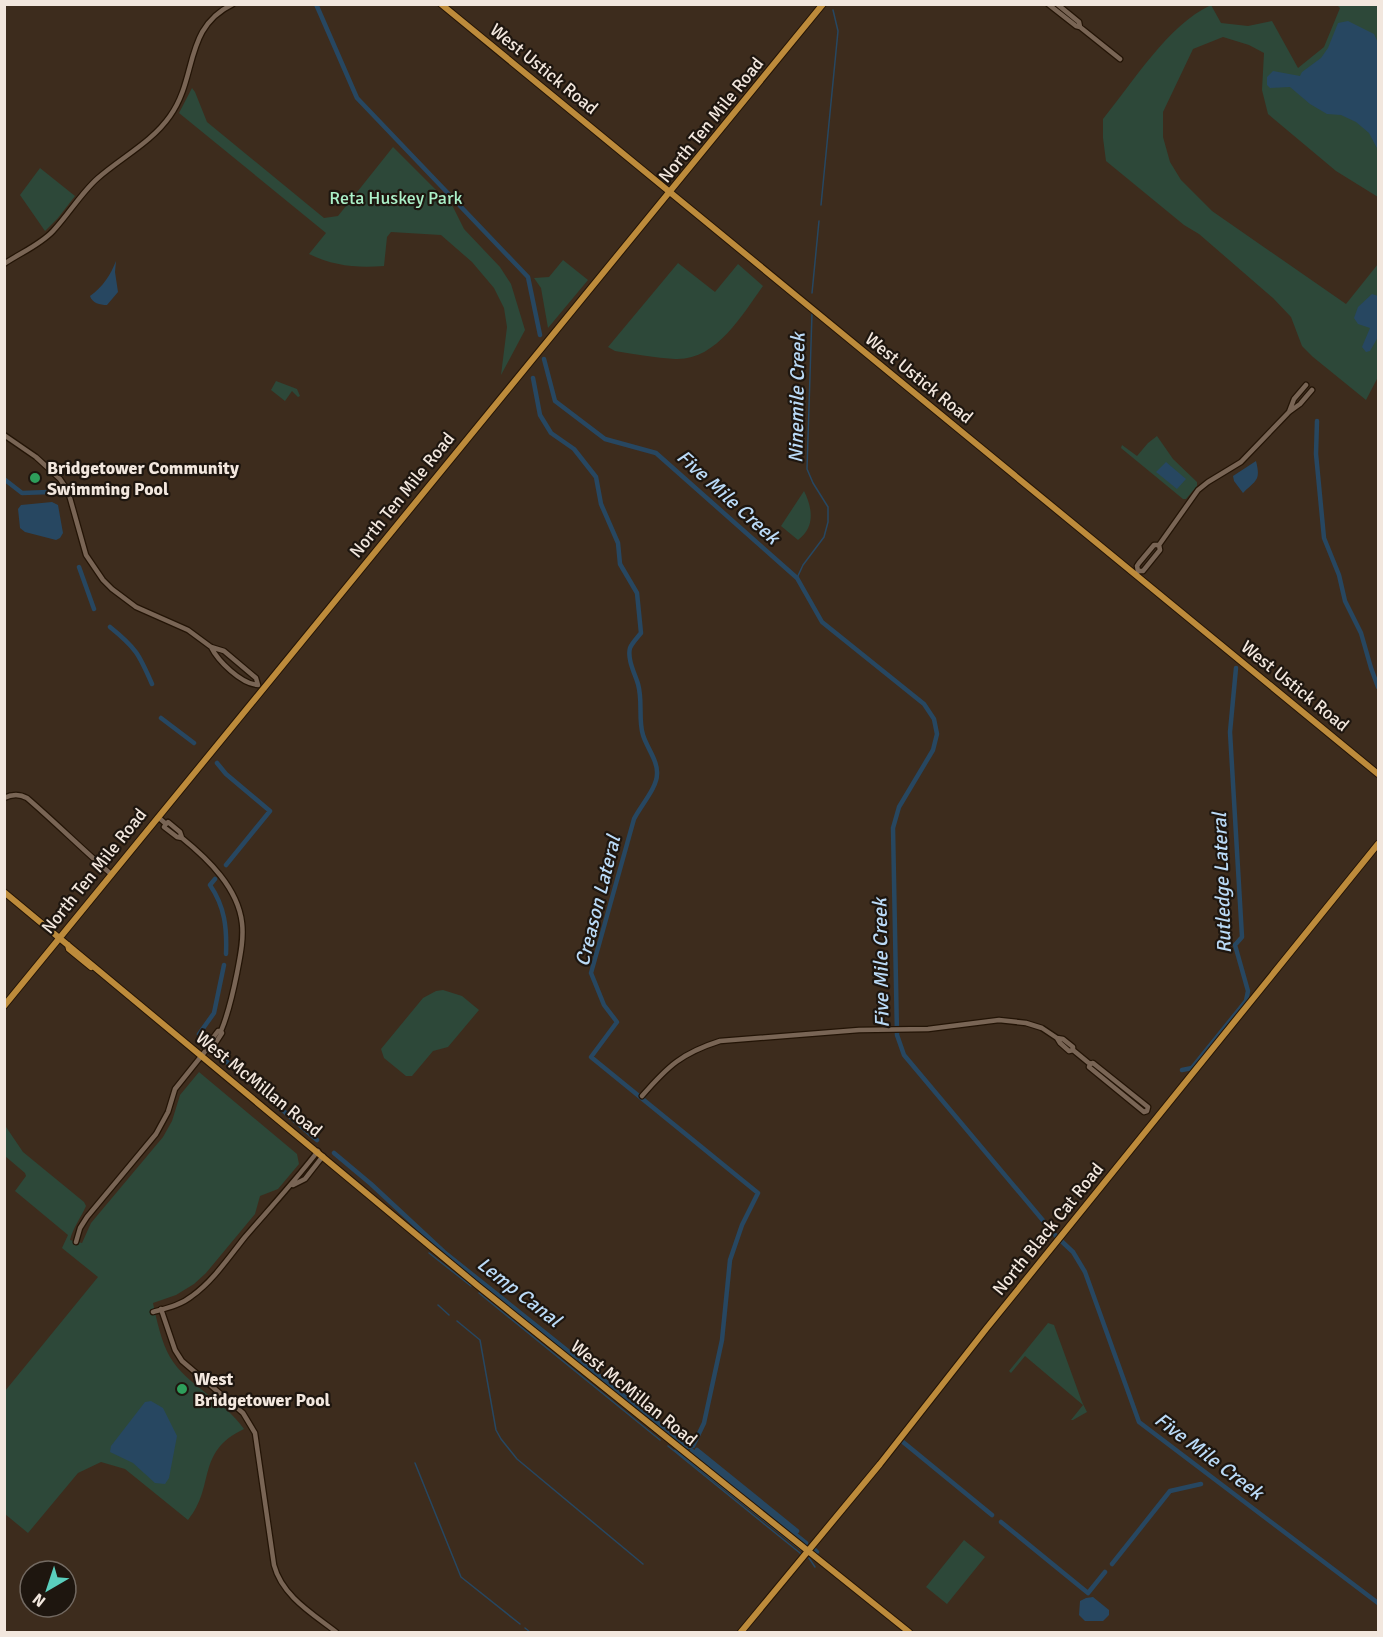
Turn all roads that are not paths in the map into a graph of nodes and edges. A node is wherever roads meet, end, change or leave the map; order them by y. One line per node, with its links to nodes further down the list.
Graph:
1 (232, 4): 9 (street)
2 (441, 4): 8 (main road, West Ustick Road)
3 (824, 4): 8 (main road, North Ten Mile Road)
4 (1048, 4): 6 (street)
5 (1057, 4): 6 (street)
6 (1080, 27): 7 (street)
7 (1120, 59)
8 (671, 193): 15 (main road, West Ustick Road); 17 (main road, North Ten Mile Road)
9 (4, 264)
10 (1306, 385): 12 (street)
11 (1312, 390): 12 (street)
12 (1289, 412): 14 (street)
13 (4, 435): 16 (street)
14 (1159, 545): 15 (street); 15 (street)
15 (1137, 573): 18 (main road, West Ustick Road)
16 (211, 647): 17 (street); 17 (street)
17 (260, 687): 20 (main road, North Ten Mile Road)
18 (1378, 774)
19 (4, 798): 22 (street)
20 (157, 817): 22 (main road, North Ten Mile Road); 26 (street)
21 (1378, 844): 28 (main road, North Black Cat Road)
22 (111, 874): 24 (main road, North Ten Mile Road)
23 (4, 892): 24 (main road, West McMillan Road)
24 (59, 938): 25 (main road, North Ten Mile Road); 26 (main road, West McMillan Road)
25 (4, 1006)
26 (202, 1056): 29 (main road, West McMillan Road); 30 (street)
27 (642, 1096): 28 (street)
28 (1156, 1119): 33 (main road, North Black Cat Road)
29 (320, 1154): 31 (street); 33 (main road, West McMillan Road)
30 (76, 1242)
31 (161, 1310): 32 (street); 34 (street)
32 (153, 1312)
33 (808, 1551): 35 (main road, North Black Cat Road); 36 (main road, West McMillan Road)
34 (336, 1632)
35 (741, 1632)
36 (909, 1632)

